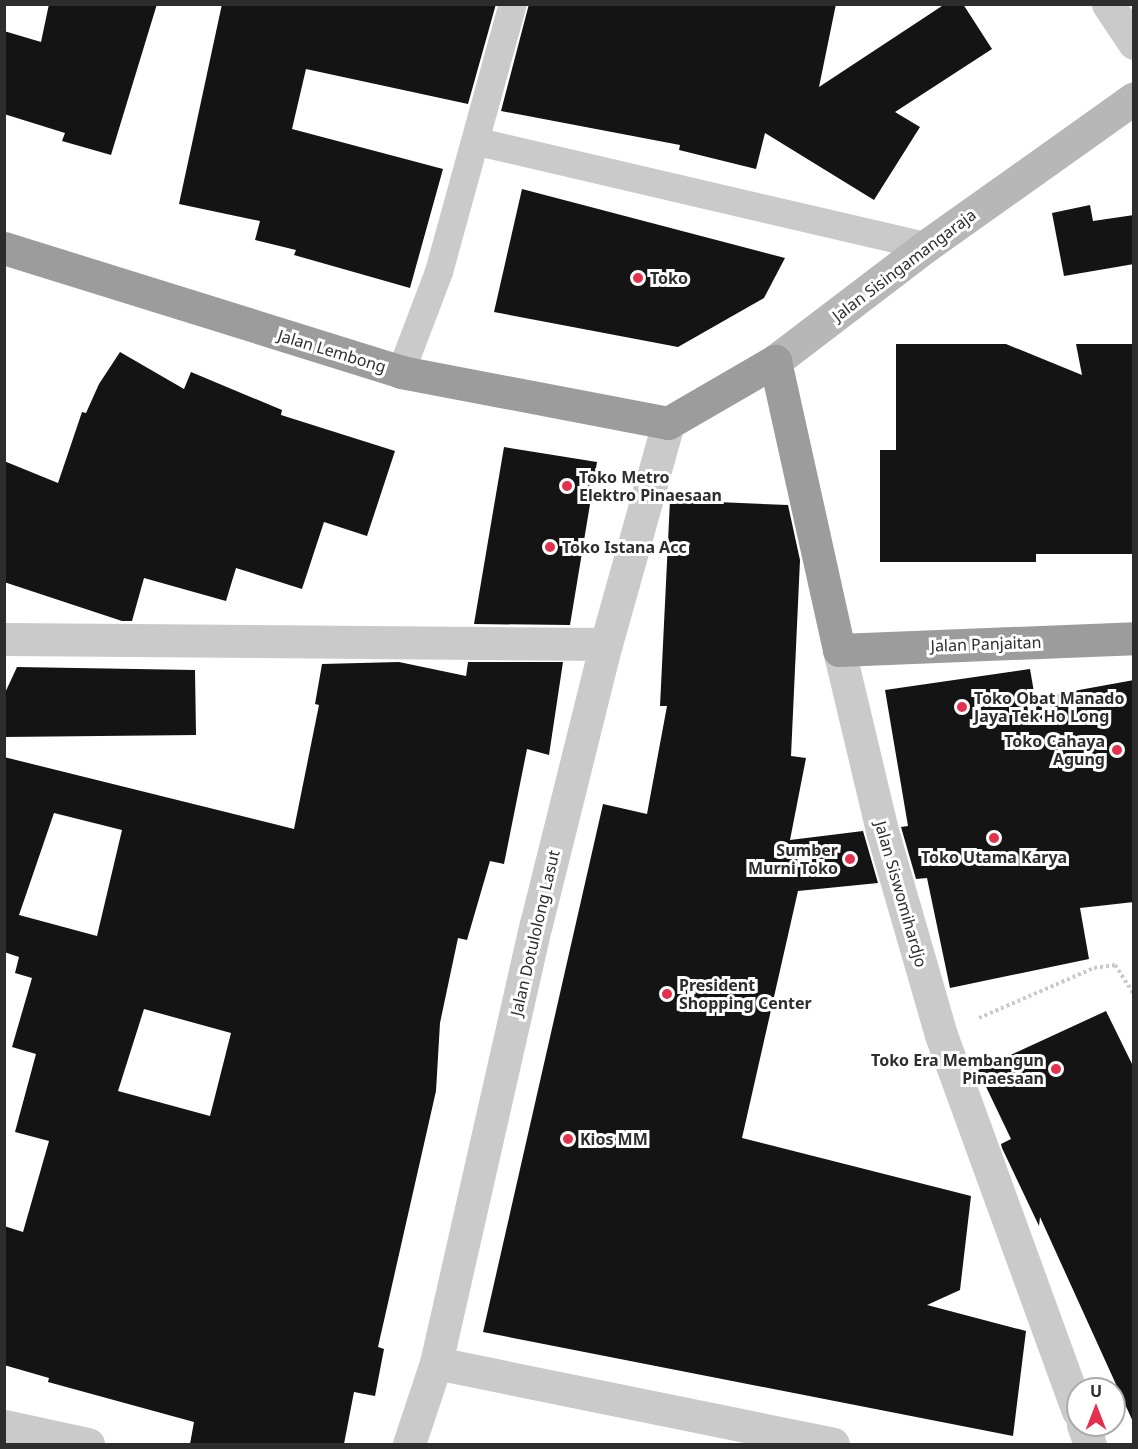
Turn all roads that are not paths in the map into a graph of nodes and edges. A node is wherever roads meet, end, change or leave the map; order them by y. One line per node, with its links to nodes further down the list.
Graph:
1 (513, 4): 5 (lane)
2 (1108, 4): 3 (street)
3 (1134, 43)
4 (1134, 98): 6 (main road, Jalan Sisingamangaraja)
5 (478, 142): 6 (lane); 9 (lane)
6 (926, 246): 8 (main road, Jalan Sisingamangaraja)
7 (4, 248): 9 (highway, Jalan Lembong)
8 (775, 361): 10 (highway, Jalan Sisingamangaraja); 14 (highway, Jalan Siswomihardjo)
9 (401, 372): 10 (highway, Jalan Lembong)
10 (668, 423): 13 (street, Jalan Dotulolong Lasut)
11 (1134, 638): 14 (highway, Jalan Panjaitan)
12 (4, 639): 13 (street)
13 (606, 644): 15 (street, Jalan Dotulolong Lasut)
14 (839, 650): 16 (street, Jalan Siswomihardjo)
15 (436, 1363): 19 (street, Jalan Dotulolong Lasut); 20 (street)
16 (1066, 1378)
17 (20, 1435): 18 (street)
18 (88, 1444)
19 (409, 1444)
20 (833, 1444)

